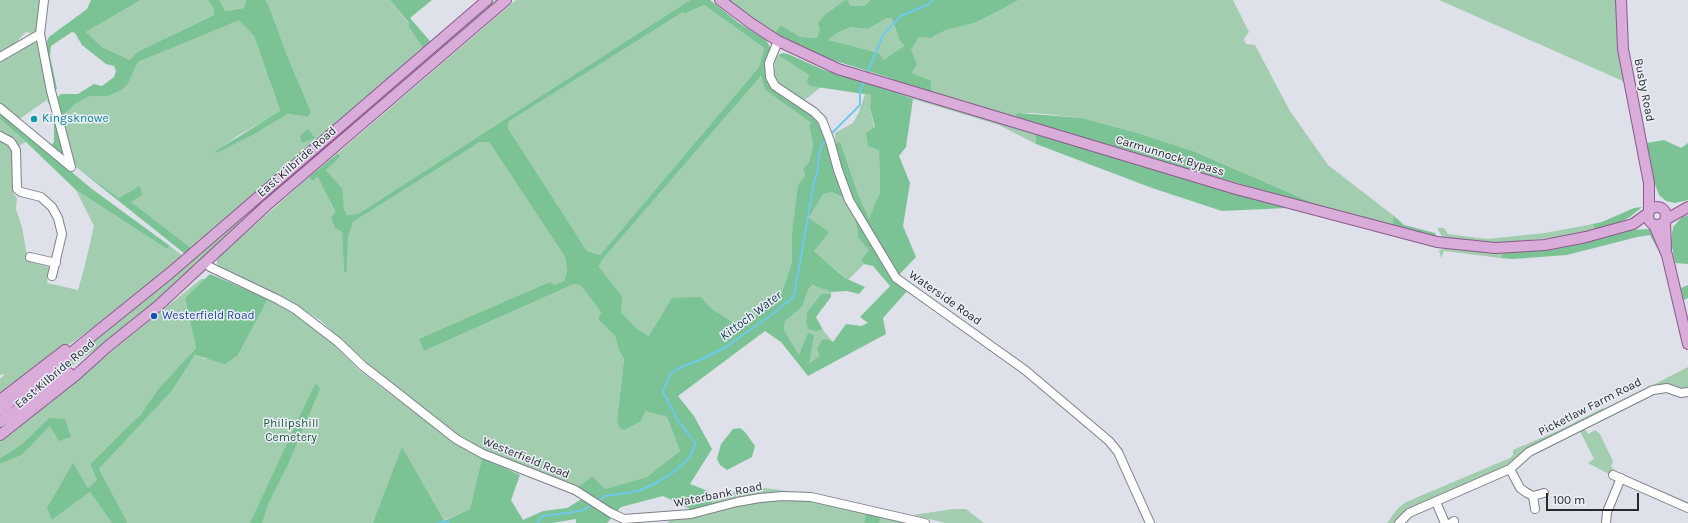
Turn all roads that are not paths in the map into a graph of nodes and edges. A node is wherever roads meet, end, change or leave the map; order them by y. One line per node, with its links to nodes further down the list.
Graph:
1 (44, 0): 6 (street)
2 (487, 0): 23 (main road, East Kilbride Road)
3 (506, 0): 20 (main road, East Kilbride Road)
4 (720, 0): 7 (main road, Carmunnock Bypass)
5 (1621, 0): 11 (main road, Busby Road)
6 (40, 34): 8 (street); 9 (street)
7 (778, 41): 16 (main road, Carmunnock Bypass); 39 (street, Waterside Road)
8 (0, 57)
9 (0, 108)
10 (0, 136): 21 (street)
11 (1649, 183): 13 (main road, Busby Road); 14 (main road, Busby Road)
12 (1687, 207): 13 (main road); 15 (main road)
13 (1662, 208): 14 (main road); 15 (main road)
14 (1648, 213): 16 (main road, Carmunnock Bypass); 17 (main road)
15 (1665, 220): 17 (main road); 18 (main road)
16 (1633, 224): 17 (main road, Carmunnock Bypass)
17 (1653, 225): 18 (main road)
18 (1666, 255): 24 (main road)
19 (30, 257): 21 (street)
20 (205, 262): 25 (main road, East Kilbride Road); 37 (street, Westerfield Road)
21 (56, 263): 22 (street)
22 (52, 276)
23 (113, 318): 27 (main road, East Kilbride Road); 28 (main road, East Kilbride Road)
24 (1688, 344)
25 (107, 347): 29 (main road, East Kilbride Road); 30 (main road, East Kilbride Road)
26 (1688, 392): 31 (street, Picketlaw Farm Road)
27 (0, 400)
28 (0, 410)
29 (0, 422)
30 (0, 435)
31 (1510, 469): 33 (street); 34 (street, Picketlaw Farm Road)
32 (1544, 493): 33 (street)
33 (1533, 496): 36 (street)
34 (1436, 502): 40 (street, Picketlaw Farm Road); 41 (street)
35 (1688, 508): 42 (street)
36 (1535, 509)
37 (611, 513): 38 (street, Waterbank Road)
38 (925, 523)
39 (1150, 523)
40 (1399, 523)
41 (1445, 523)
42 (1606, 523)

